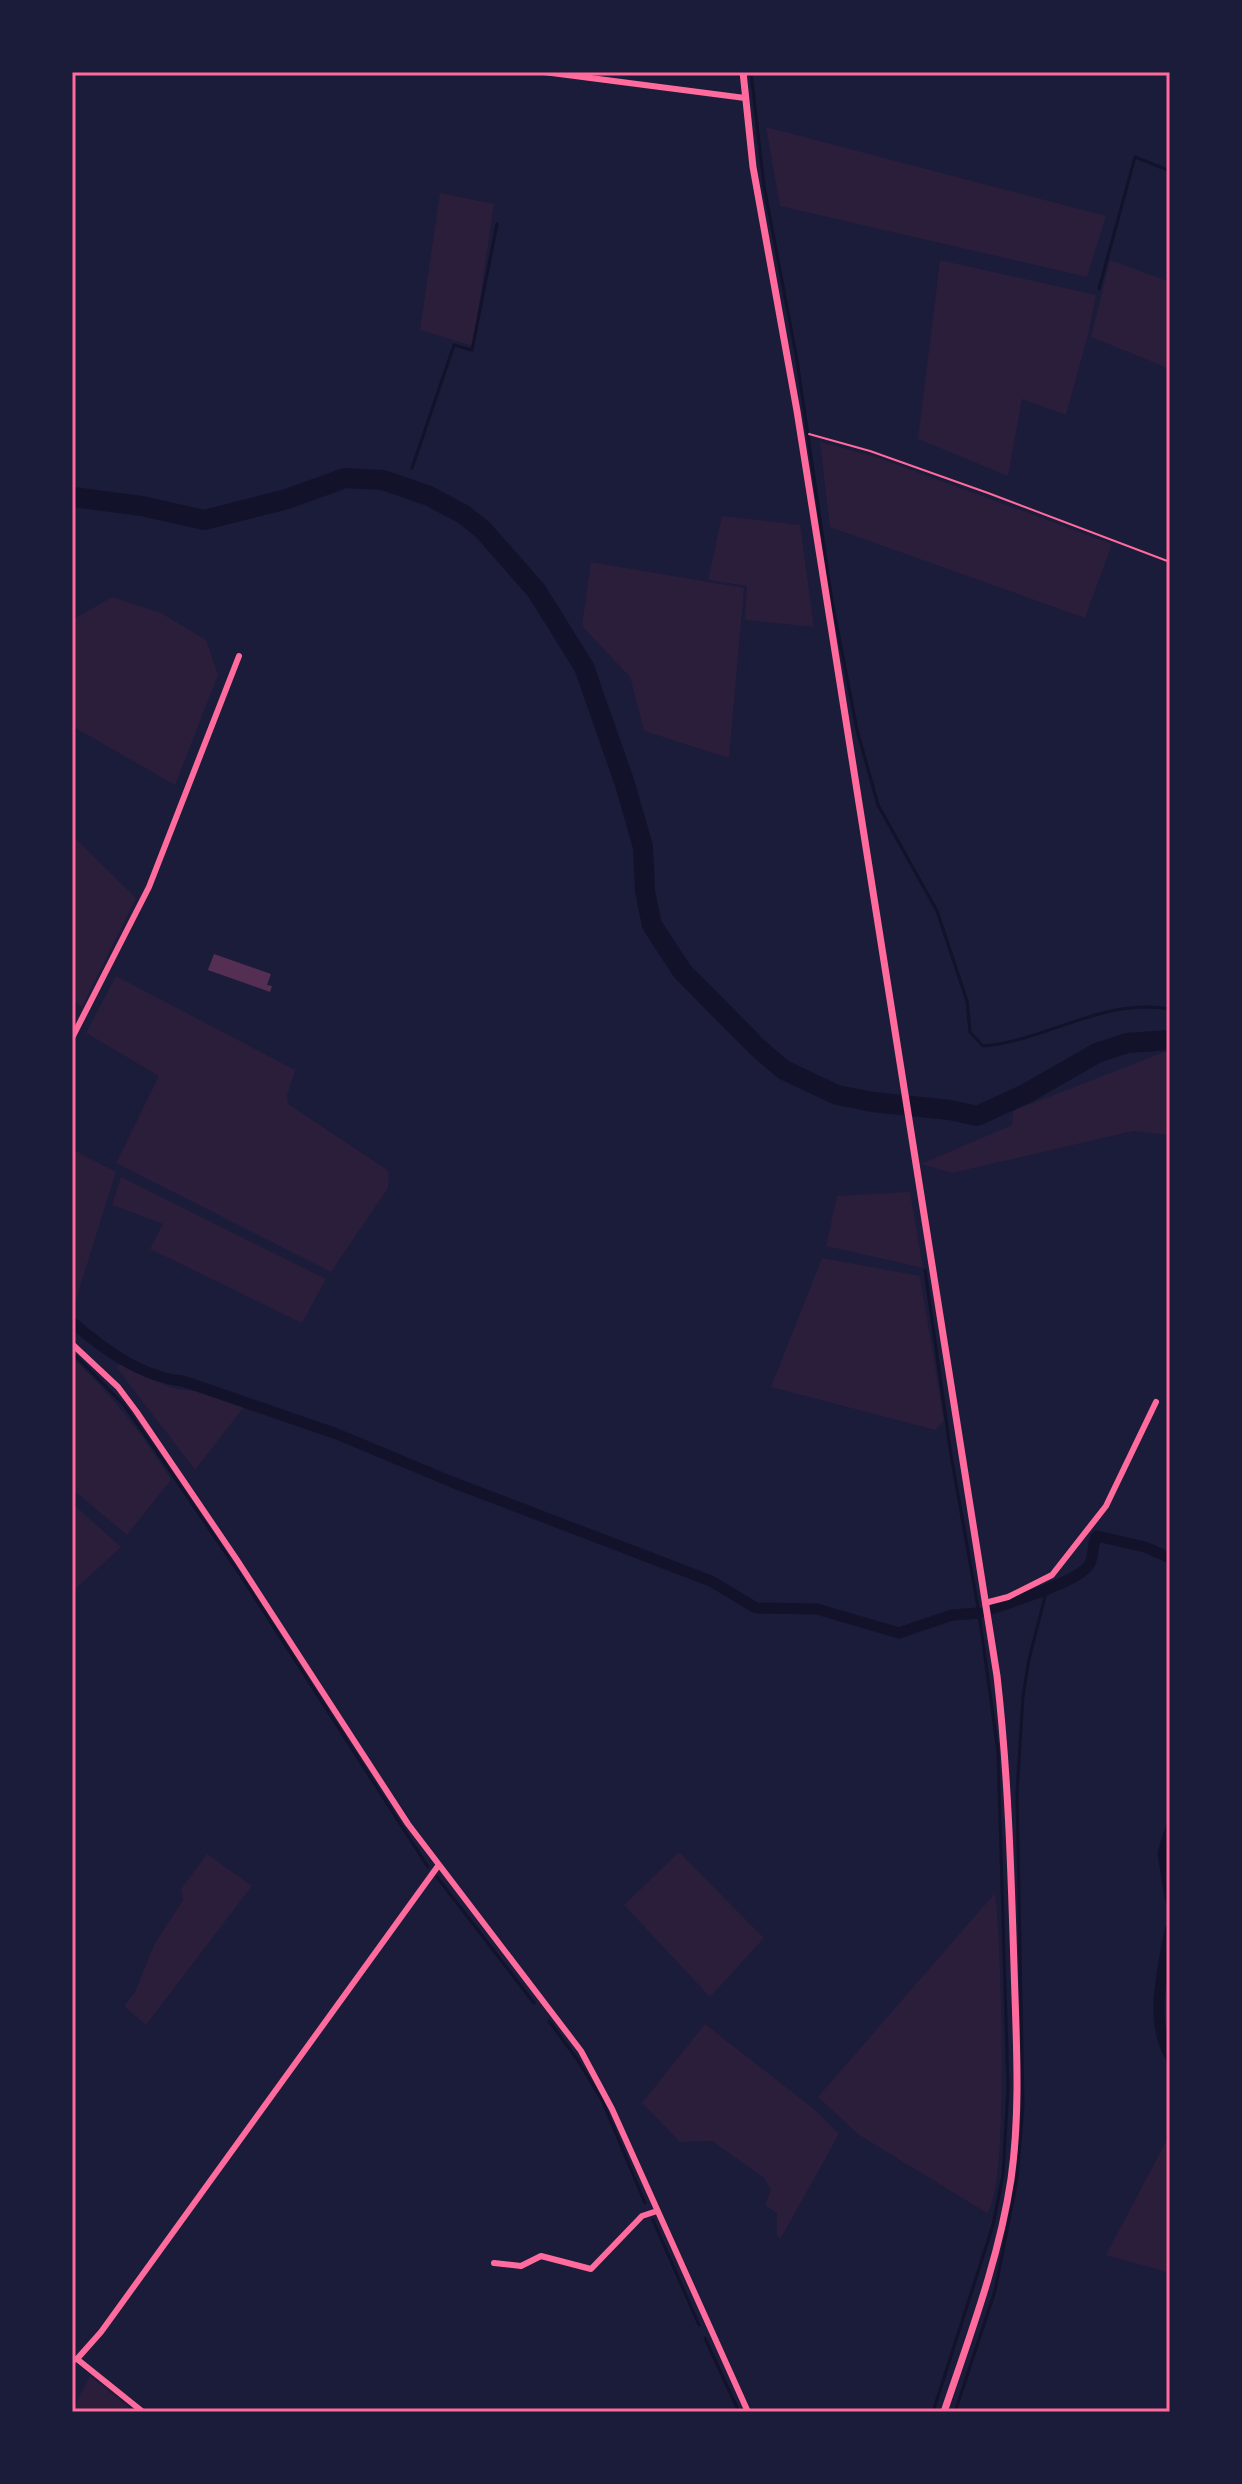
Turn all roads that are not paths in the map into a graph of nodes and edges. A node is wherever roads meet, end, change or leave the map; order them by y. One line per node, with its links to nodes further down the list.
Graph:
1 (544, 72): 3 (street)
2 (743, 72): 3 (street)
3 (745, 98): 8 (street)
4 (239, 656): 5 (street)
5 (72, 1038)
6 (72, 1344): 9 (street)
7 (1156, 1402): 8 (street)
8 (986, 1605): 15 (street)
9 (438, 1866): 10 (street); 12 (street)
10 (657, 2211): 11 (street); 14 (street)
11 (494, 2263)
12 (74, 2360): 13 (street)
13 (143, 2412)
14 (748, 2412)
15 (944, 2412)

